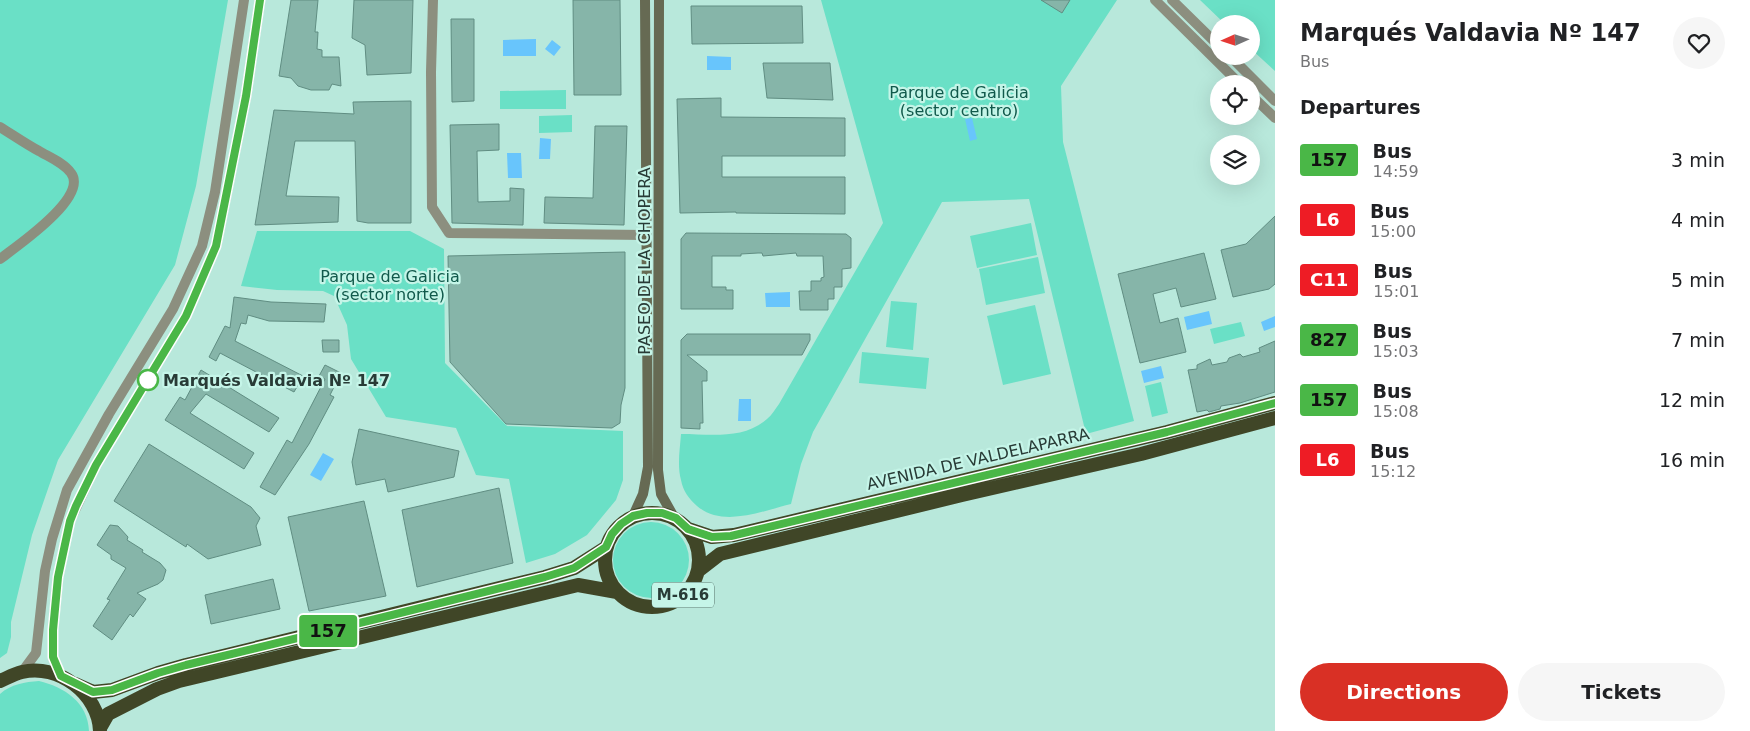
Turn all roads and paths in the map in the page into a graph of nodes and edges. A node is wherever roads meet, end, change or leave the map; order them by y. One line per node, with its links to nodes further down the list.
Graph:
1 (244, 0): 25 (street)
2 (260, 0): 26 (street)
3 (433, 0): 15 (street)
4 (645, 0): 15 (main road, PASEO DE LA CHOPERA)
5 (659, 0): 20 (main road, PASEO DE LA CHOPERA)
6 (1155, 0): 10 (street)
7 (1172, 0): 8 (street)
8 (1210, 37)
9 (1239, 65): 11 (street)
10 (1231, 75)
11 (1275, 101)
12 (1260, 104): 13 (street)
13 (1275, 118)
14 (0, 127): 16 (street)
15 (646, 235): 19 (main road, PASEO DE LA CHOPERA)
16 (0, 259)
17 (1275, 403): 21 (highway, AVENIDA DE VALDELAPARRA / M-616)
18 (1275, 418): 23 (highway, AVENIDA DE VALDELAPARRA / M-616)
19 (633, 516): 20 (highway); 22 (highway, M-616)
20 (676, 518): 21 (highway, M-616)
21 (688, 529): 23 (highway, M-616)
22 (606, 547): 24 (highway); 28 (highway, M-616)
23 (698, 571): 24 (highway, M-616)
24 (618, 592): 29 (highway, M-616)
25 (22, 672): 26 (highway, M-616); 27 (highway, M-616)
26 (61, 676): 28 (highway, M-616)
27 (0, 681)
28 (75, 684): 29 (highway, M-616)
29 (100, 729)

